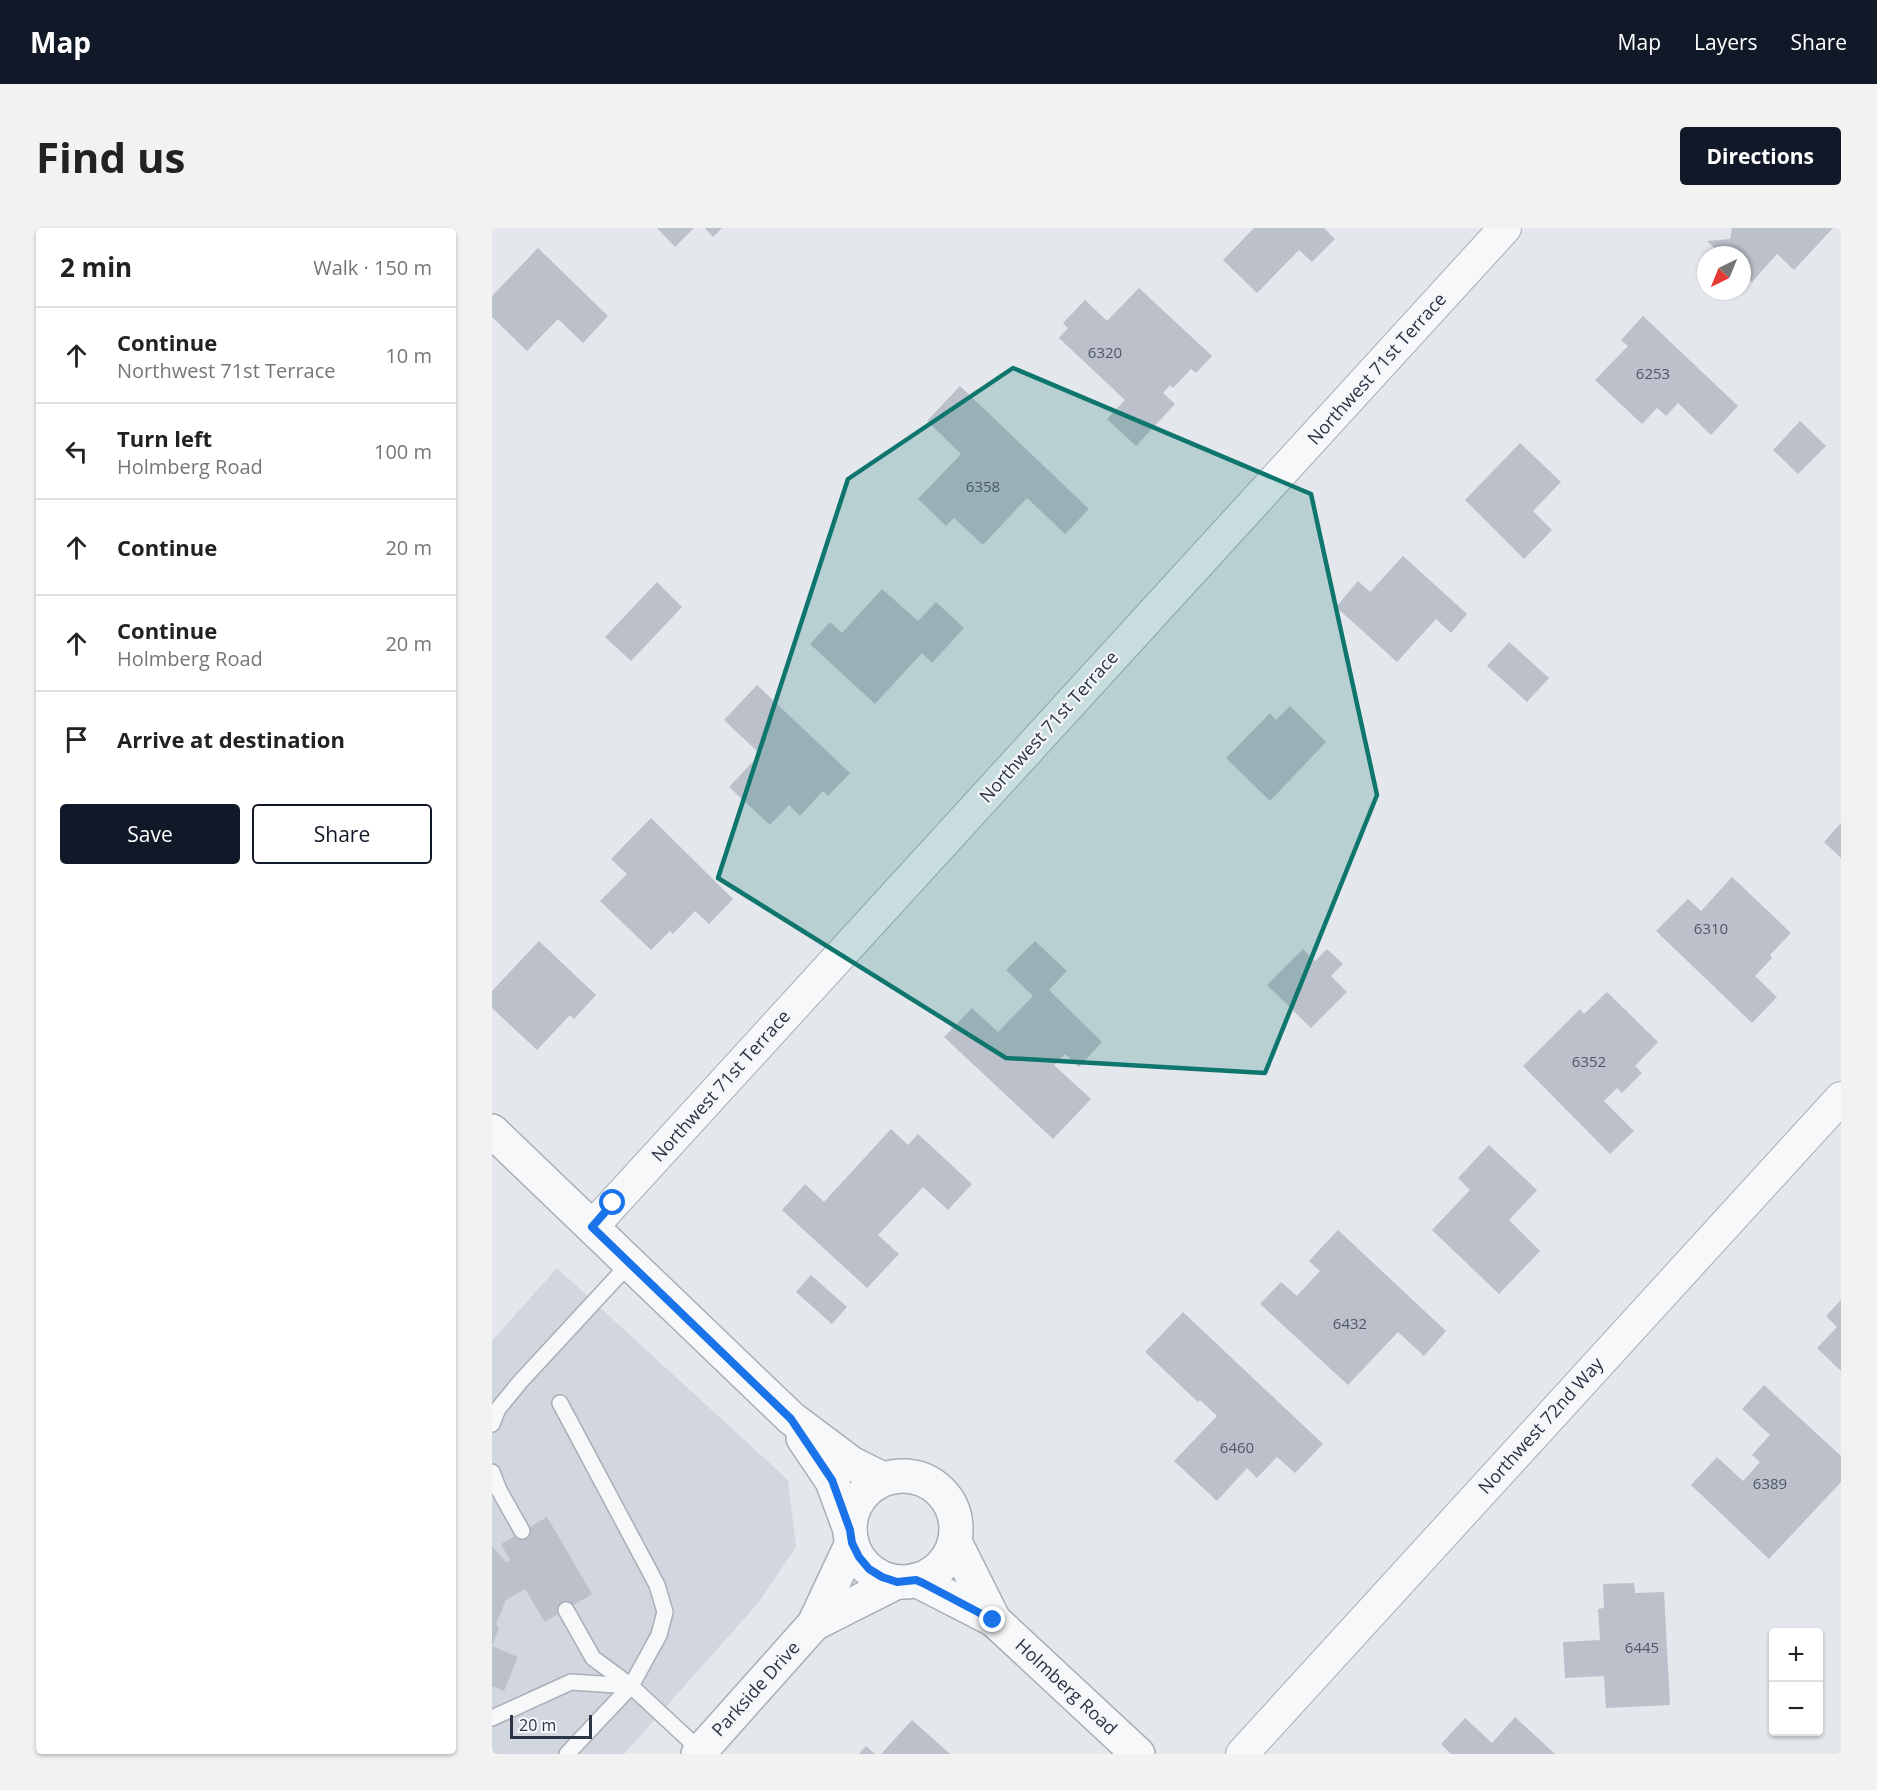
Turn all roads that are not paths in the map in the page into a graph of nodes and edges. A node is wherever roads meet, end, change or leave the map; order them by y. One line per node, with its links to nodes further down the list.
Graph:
1 (1505, 228): 4 (street, Northwest 71st Terrace)
2 (1841, 1098): 23 (street, Northwest 72nd Way)
3 (492, 1131): 4 (street)
4 (592, 1227): 5 (street)
5 (630, 1263): 7 (street); 8 (lane)
6 (560, 1403): 18 (lane)
7 (791, 1419): 10 (street); 12 (street)
8 (492, 1424)
9 (492, 1472): 11 (lane)
10 (883, 1479): 12 (street); 13 (street)
11 (522, 1531)
12 (851, 1537): 14 (street); 17 (street, Parkside Drive)
13 (955, 1542): 14 (street); 16 (street, Holmberg Road)
14 (906, 1581): 16 (street, Holmberg Road); 17 (street, Parkside Drive)
15 (566, 1610): 18 (lane)
16 (993, 1620): 22 (street, Holmberg Road)
17 (814, 1623): 20 (street, Parkside Drive)
18 (631, 1686): 19 (lane); 20 (lane); 21 (lane)
19 (492, 1718)
20 (699, 1753)
21 (567, 1754)
22 (1138, 1754)
23 (1242, 1754)

